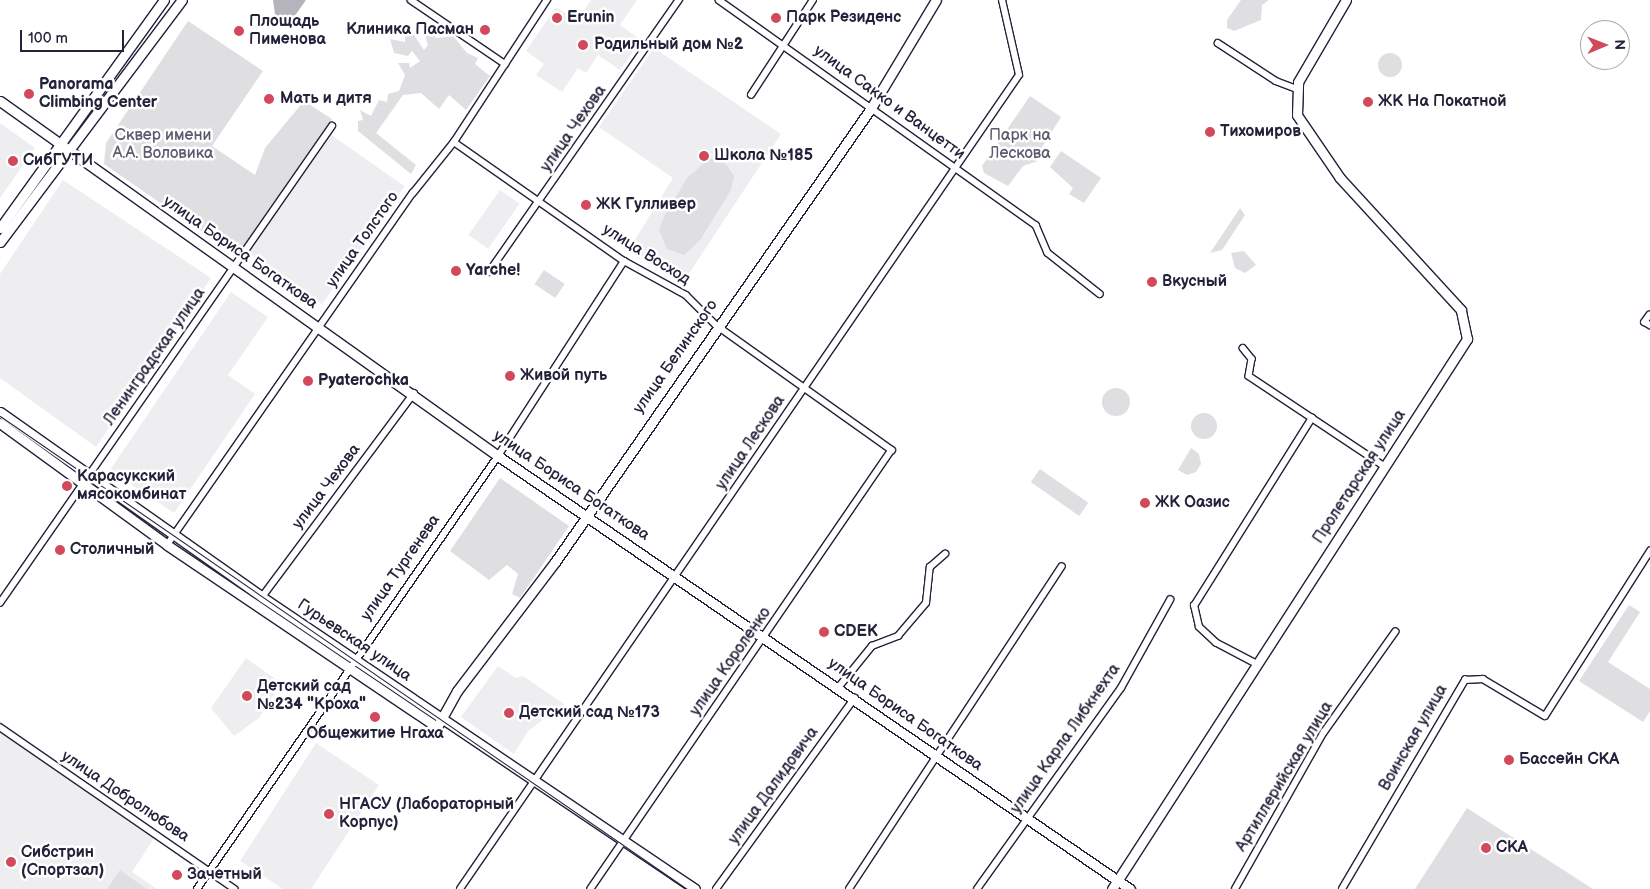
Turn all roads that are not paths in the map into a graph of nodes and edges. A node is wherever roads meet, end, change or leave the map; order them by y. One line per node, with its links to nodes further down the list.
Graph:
1 (164, 0): 19 (main road)
2 (182, 0): 21 (main road)
3 (410, 0): 13 (street)
4 (547, 0): 13 (street, улица Толстого)
5 (679, 0): 23 (street, улица Чехова)
6 (720, 0): 11 (street, улица Сакко и Ванцетти)
7 (813, 0): 11 (street)
8 (936, 0): 17 (main road, улица Белинского)
9 (1002, 0): 22 (street, улица Лескова)
10 (1346, 0): 14 (main road)
11 (783, 43): 15 (street); 17 (street, улица Сакко и Ванцетти)
12 (1218, 43): 14 (street)
13 (505, 64): 20 (street, улица Толстого)
14 (1296, 92): 42 (main road, Пролетарская улица)
15 (751, 95)
16 (0, 101): 19 (main road, улица Бориса Богаткова)
17 (871, 108): 22 (street, улица Сакко и Ванцетти); 31 (main road, улица Белинского)
18 (332, 126): 27 (street, Ленинградская улица)
19 (60, 142): 21 (main road, улица Бориса Богаткова); 24 (main road)
20 (454, 142): 23 (street, улица Восход); 33 (street, улица Толстого)
21 (69, 149): 25 (main road); 27 (main road, улица Бориса Богаткова)
22 (957, 169): 29 (street, улица Сакко и Ванцетти); 35 (street, улица Лескова)
23 (540, 202): 26 (street, улица Восход); 28 (street, улица Чехова)
24 (0, 228)
25 (0, 242)
26 (624, 260): 31 (street, улица Восход); 41 (street, улица Тургенева)
27 (232, 269): 33 (main road, улица Бориса Богаткова); 43 (street, Ленинградская улица)
28 (489, 272)
29 (1100, 294)
30 (1650, 314): 32 (street)
31 (716, 325): 35 (street, улица Восход); 45 (main road, улица Белинского)
32 (1650, 325)
33 (319, 326): 36 (main road, улица Бориса Богаткова); 46 (street, улица Толстого)
34 (1243, 348): 38 (street)
35 (807, 386): 40 (street, улица Восход); 51 (street, улица Лескова)
36 (414, 393): 41 (main road, улица Бориса Богаткова); 52 (street, улица Чехова)
37 (0, 412): 43 (main road, Гурьевская улица)
38 (1312, 418): 42 (street); 58 (street)
39 (0, 423): 44 (main road, Гурьевская улица)
40 (892, 450): 56 (street, улица Короленко)
41 (498, 456): 45 (main road, улица Бориса Богаткова); 57 (street, улица Тургенева)
42 (1384, 466): 58 (main road, Пролетарская улица)
43 (89, 475): 44 (street, Ленинградская улица); 46 (main road, Гурьевская улица)
44 (83, 483): 47 (main road, Гурьевская улица); 54 (street, Ленинградская улица)
45 (586, 512): 51 (main road, улица Бориса Богаткова); 61 (main road, улица Белинского)
46 (173, 535): 47 (street, улица Толстого); 52 (main road, Гурьевская улица)
47 (167, 545): 57 (main road, Гурьевская улица)
48 (1650, 551): 81 (street, Воинская улица)
49 (944, 554): 59 (street)
50 (1062, 567): 64 (street)
51 (676, 577): 56 (main road, улица Бориса Богаткова); 65 (street, улица Лескова)
52 (262, 597): 57 (main road, Гурьевская улица)
53 (1170, 600): 66 (street, улица Карла Либкнехта)
54 (0, 603)
55 (1395, 632): 80 (street, Артиллерийская улица)
56 (766, 637): 59 (main road, улица Бориса Богаткова); 67 (street, улица Короленко)
57 (351, 663): 61 (main road, Гурьевская улица); 63 (main road, Гурьевская улица); 68 (street, улица Тургенева)
58 (1256, 664): 69 (main road, Пролетарская улица)
59 (838, 688): 60 (main road, улица Бориса Богаткова)
60 (855, 698): 64 (main road, улица Бориса Богаткова); 75 (street, улица Далидовича)
61 (442, 718): 63 (main road, улица Белинского); 65 (main road, Гурьевская улица)
62 (0, 727): 68 (street, улица Добролюбова)
63 (437, 727)
64 (939, 757): 66 (main road, улица Бориса Богаткова); 76 (street)
65 (535, 782): 67 (main road, Гурьевская улица); 72 (street, улица Лескова)
66 (1027, 818): 69 (main road, улица Бориса Богаткова); 77 (street, улица Карла Либкнехта)
67 (624, 841): 73 (street, улица Короленко); 74 (main road, Гурьевская улица)
68 (209, 871): 70 (street, улица Тургенева); 71 (street, улица Добролюбова)
69 (1118, 880): 78 (main road, Пролетарская улица); 79 (main road, улица Бориса Богаткова)
70 (197, 889)
71 (235, 889)
72 (460, 889)
73 (591, 889)
74 (695, 889)
75 (716, 889)
76 (849, 889)
77 (977, 889)
78 (1112, 889)
79 (1130, 889)
80 (1235, 889)
81 (1342, 889)

